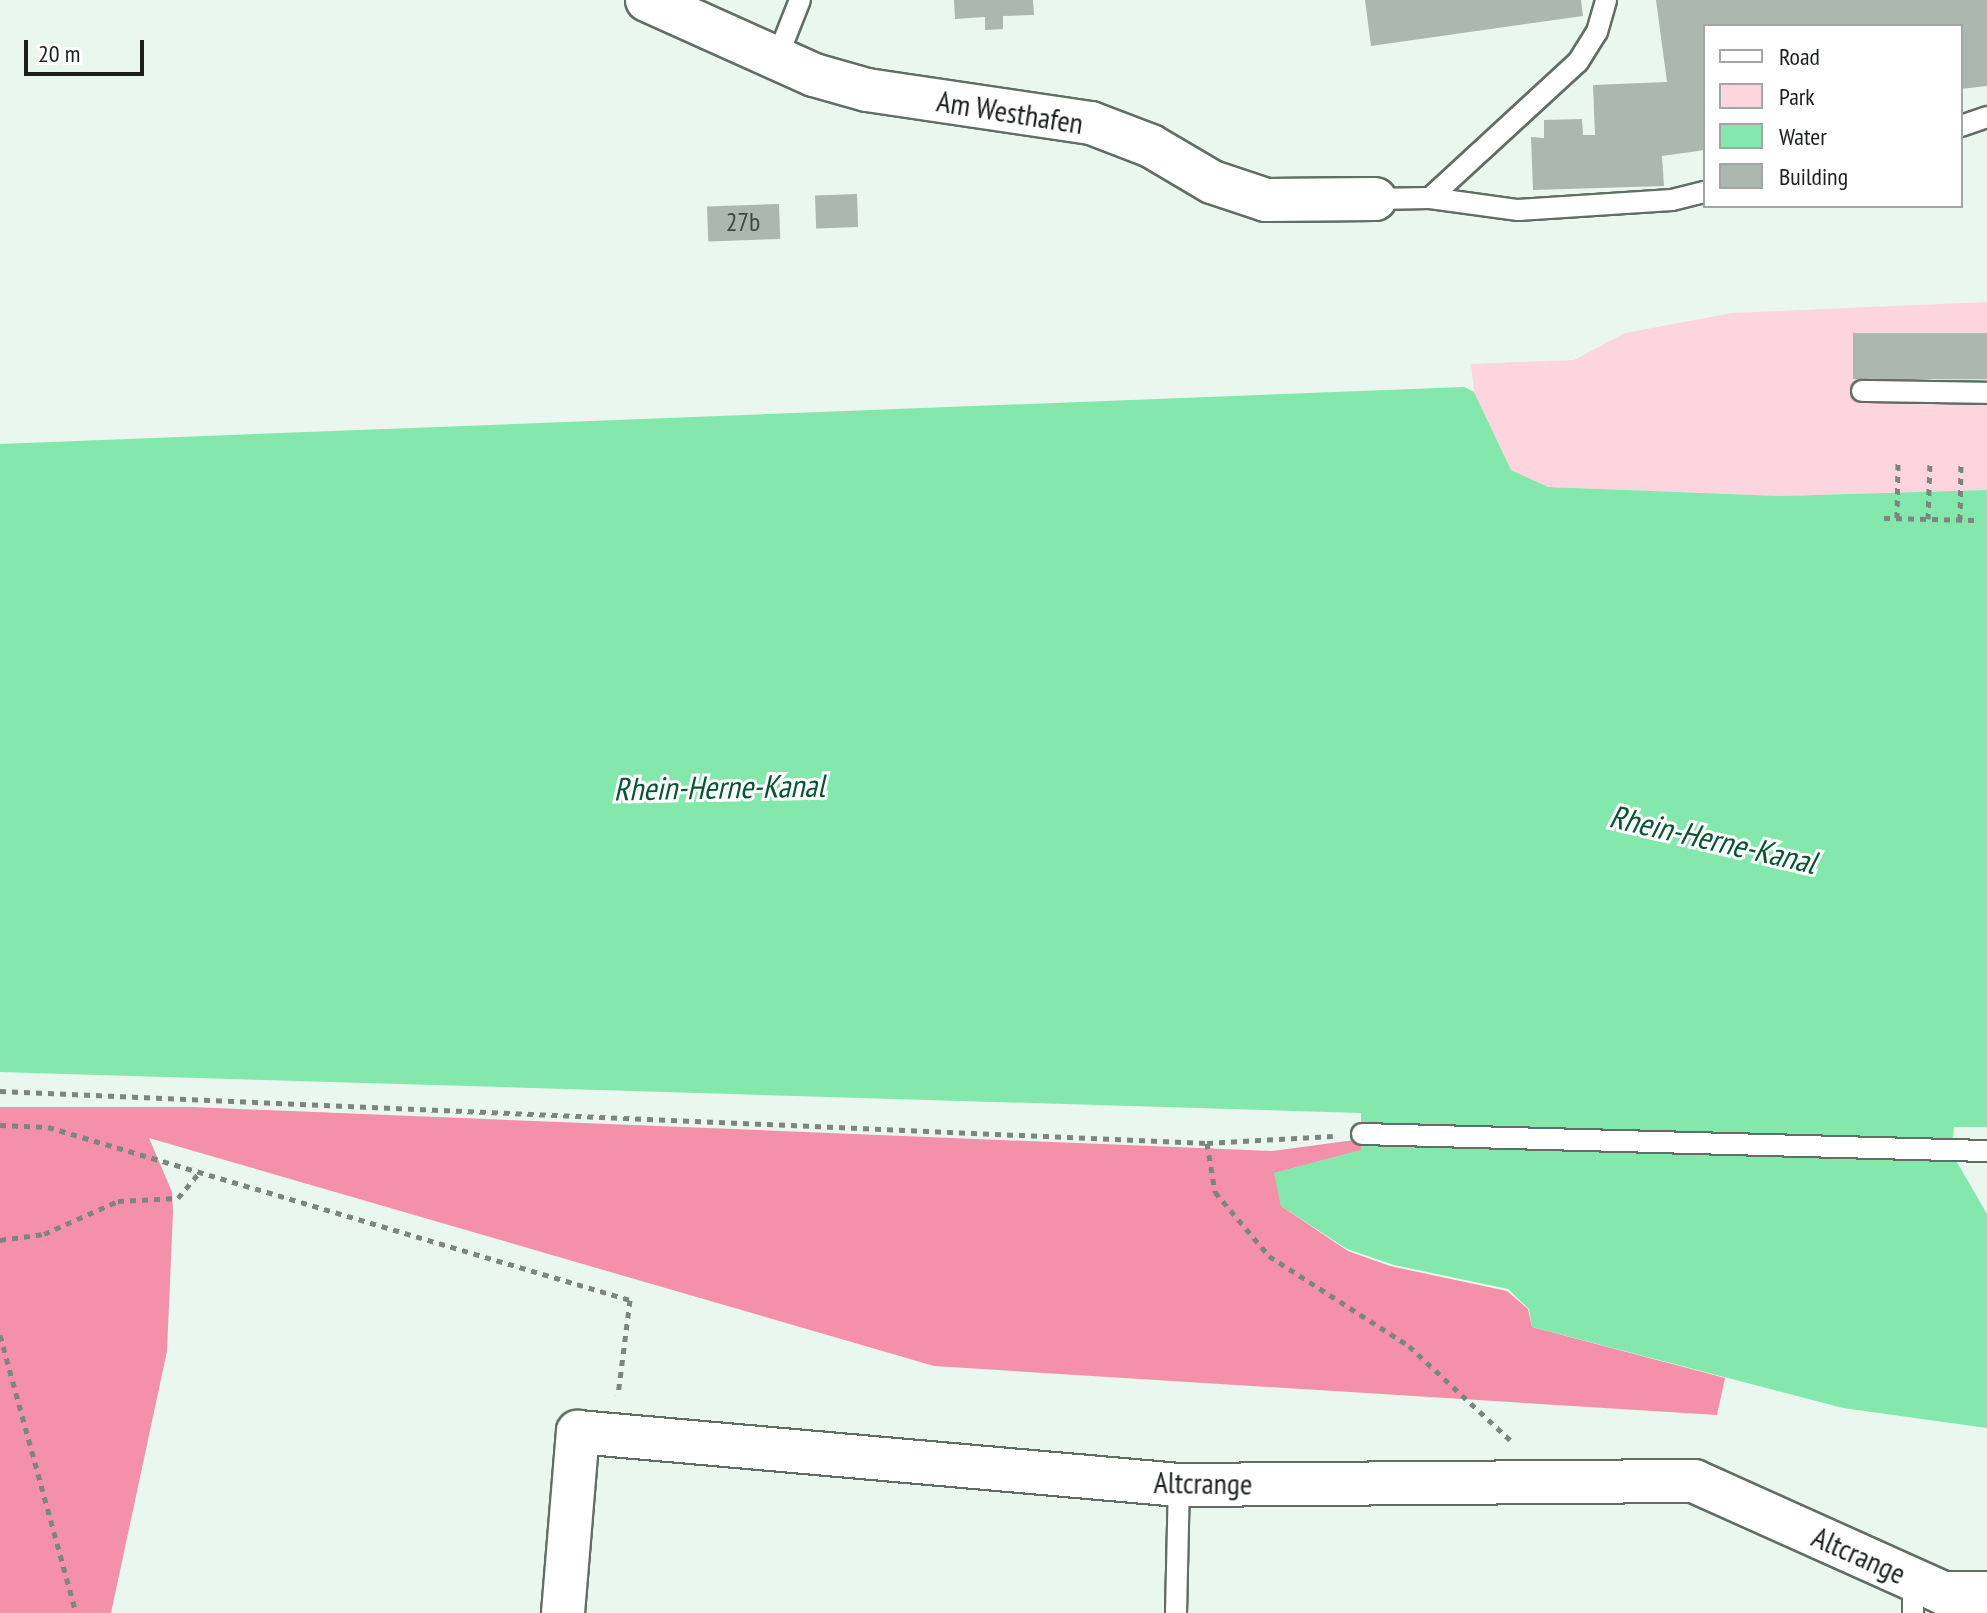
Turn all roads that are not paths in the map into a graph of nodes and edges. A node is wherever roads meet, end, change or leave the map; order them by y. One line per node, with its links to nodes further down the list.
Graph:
1 (647, 0): 4 (street, Am Westhafen)
2 (800, 0): 4 (lane)
3 (1606, 0): 8 (lane)
4 (777, 58): 9 (street, Am Westhafen)
5 (1987, 117): 6 (lane)
6 (1963, 125)
7 (1703, 192): 8 (lane)
8 (1430, 198): 9 (lane)
9 (1375, 199)
10 (1862, 391): 11 (lane)
11 (1987, 393)
12 (1362, 1134): 13 (lane)
13 (1987, 1151)
14 (1179, 1485): 16 (street, Altcrange); 17 (street, Altcrange); 18 (lane)
15 (1987, 1593): 16 (street, Altcrange)
16 (1913, 1596)
17 (563, 1613)
18 (1176, 1613)

